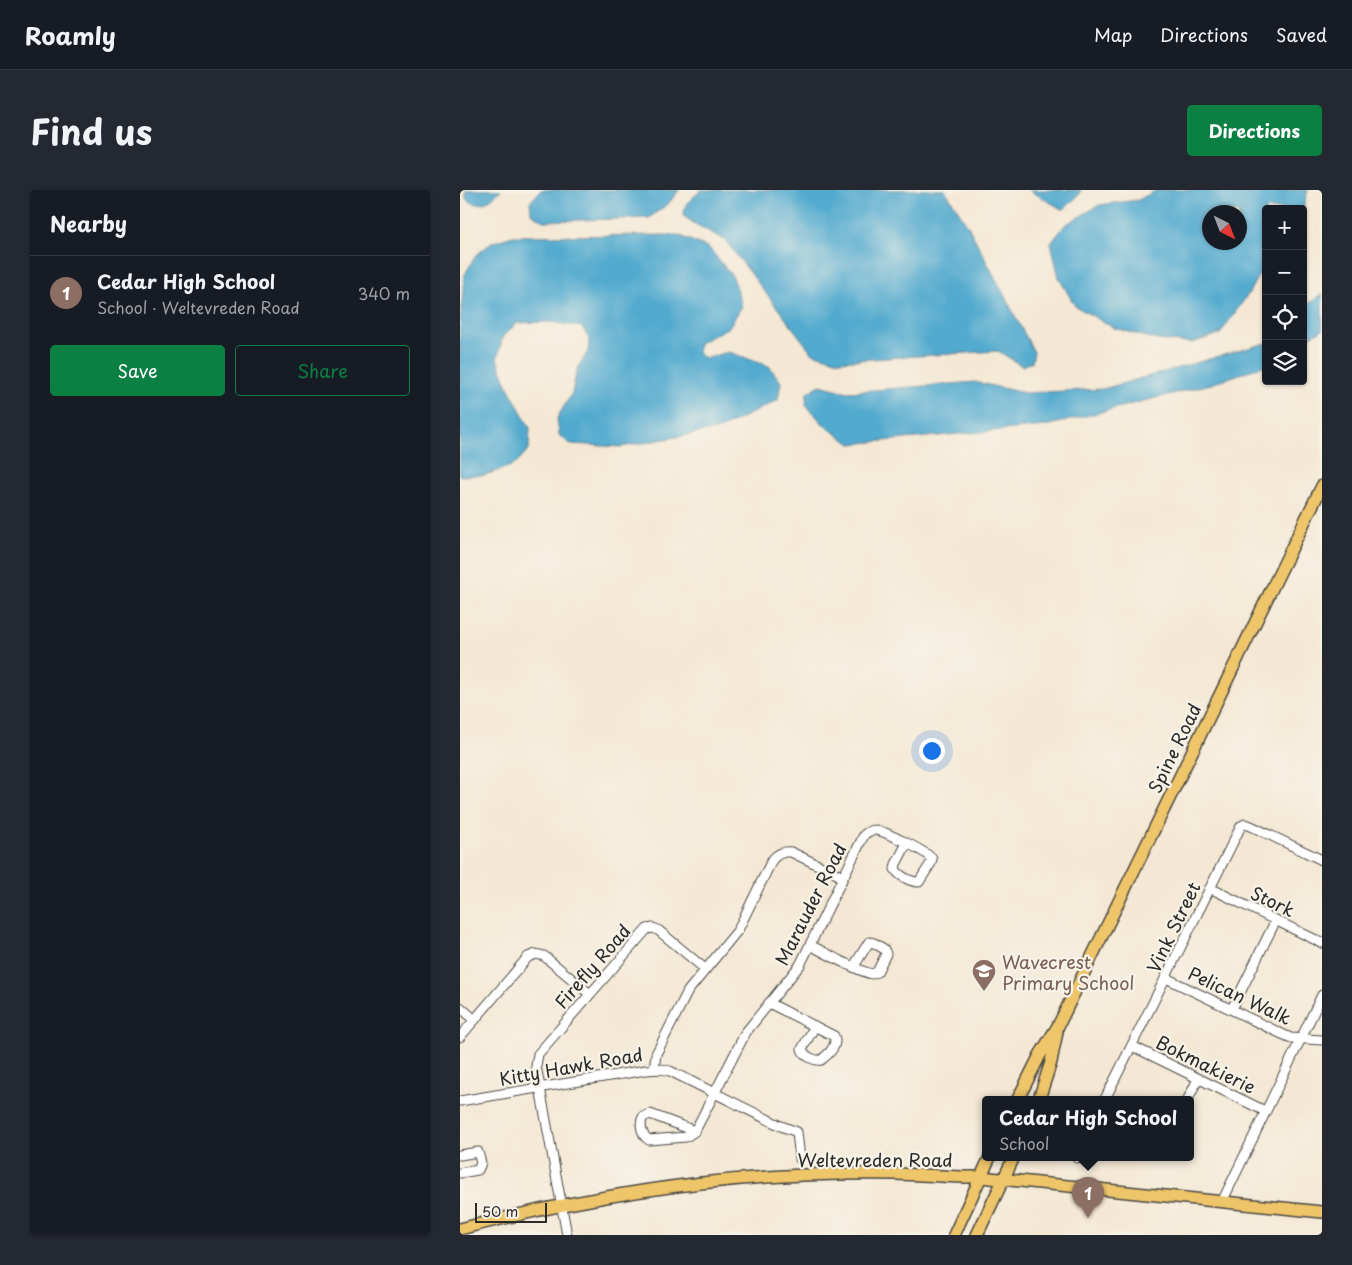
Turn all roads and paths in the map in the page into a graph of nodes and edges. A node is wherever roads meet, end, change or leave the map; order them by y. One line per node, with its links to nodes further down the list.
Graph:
1 (1322, 486): 19 (main road, Spine Road)
2 (907, 843): 2 (street); 4 (street, Marauder Road)
3 (1322, 860): 5 (street, Vink Street)
4 (843, 877): 8 (street, Marauder Road); 10 (street)
5 (1210, 888): 6 (street, Stork); 11 (street, Vink Street)
6 (1276, 920): 7 (street, Stork); 16 (street)
7 (1322, 943)
8 (810, 945): 9 (street); 14 (street, Marauder Road)
9 (854, 966)
10 (705, 969): 12 (street, Firefly Road); 24 (street)
11 (1166, 978): 16 (street, Pelican Walk); 23 (street, Vink Street)
12 (590, 994): 17 (street); 26 (street, Firefly Road)
13 (1322, 995): 21 (street)
14 (769, 1003): 18 (street); 27 (street, Marauder Road)
15 (460, 1007): 17 (street)
16 (1232, 1010): 21 (street, Pelican Walk)
17 (475, 1020): 20 (street)
18 (815, 1026)
19 (1058, 1026): 28 (main road, Spine Road); 29 (main road, Spine Road)
20 (460, 1037)
21 (1301, 1038): 22 (street, Pelican Walk); 33 (street)
22 (1322, 1040)
23 (1132, 1046): 25 (street, Bokmakierie); 30 (street, Vink Street)
24 (654, 1069): 26 (street, Kitty Hawk Road); 27 (street, Kitty Hawk Road)
25 (1198, 1078): 31 (street); 33 (street, Bokmakierie)
26 (540, 1088): 32 (street, Kitty Hawk Road); 43 (street, Firefly Road)
27 (716, 1094): 34 (street, Marauder Road); 36 (street, Kitty Hawk Road)
28 (1020, 1096)
29 (1040, 1096)
30 (1107, 1096)
31 (1189, 1096)
32 (460, 1102)
33 (1265, 1111): 42 (street)
34 (695, 1131): 34 (street)
35 (460, 1155): 39 (street)
36 (800, 1159)
37 (988, 1161): 40 (main road)
38 (1012, 1161): 41 (main road)
39 (460, 1173)
40 (981, 1177): 41 (main road, Weltevreden Road); 43 (main road, Weltevreden Road); 47 (main road)
41 (1003, 1179): 42 (main road, Weltevreden Road); 48 (main road)
42 (1222, 1202): 44 (main road, Weltevreden Road)
43 (562, 1205): 45 (main road, Weltevreden Road); 46 (street, Firefly Road)
44 (1322, 1212)
45 (460, 1228)
46 (567, 1235)
47 (954, 1235)
48 (977, 1235)

